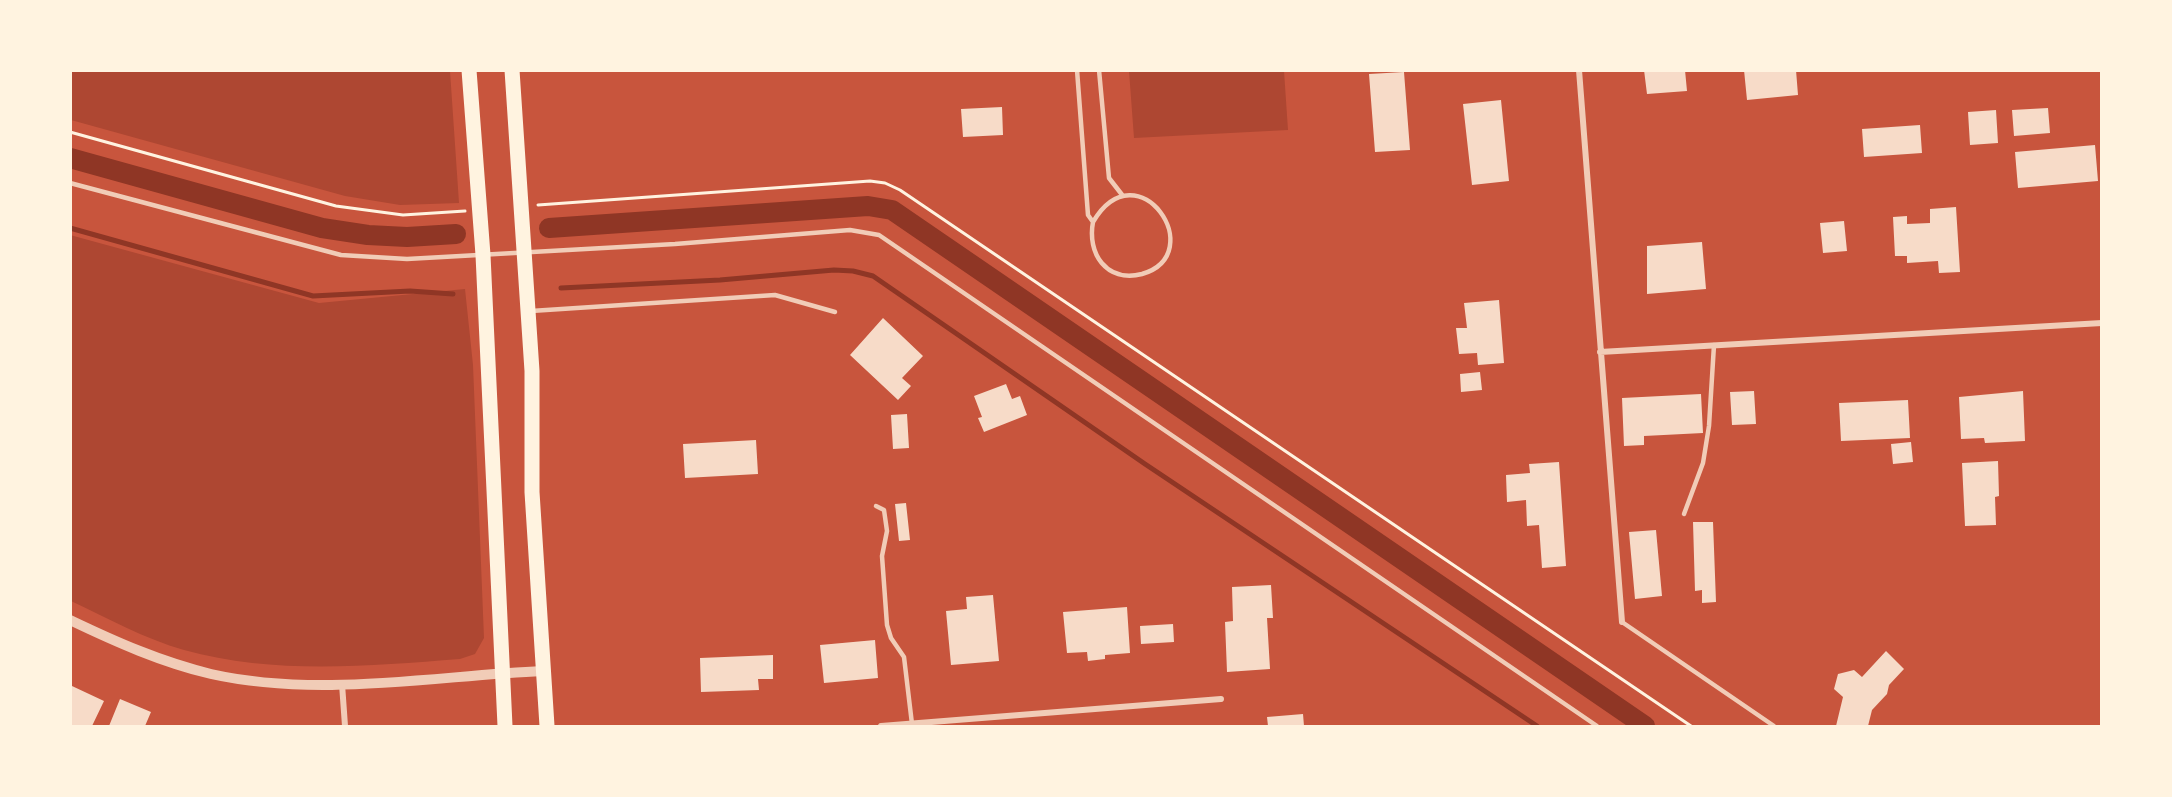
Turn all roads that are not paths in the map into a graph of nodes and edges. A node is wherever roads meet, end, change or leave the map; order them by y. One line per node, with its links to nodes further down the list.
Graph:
1 (469, 70): 10 (main road)
2 (512, 70): 9 (main road)
3 (1077, 70): 8 (lane)
4 (1099, 70): 7 (lane)
5 (1579, 70): 15 (street)
6 (70, 183): 10 (lane)
7 (1123, 196): 8 (lane); 8 (lane)
8 (1093, 222)
9 (525, 253): 10 (lane); 11 (main road); 29 (lane)
10 (483, 255): 21 (main road)
11 (528, 311): 12 (lane); 20 (main road)
12 (835, 312)
13 (2102, 323): 14 (street)
14 (1714, 345): 15 (street); 17 (lane)
15 (1599, 352): 19 (street)
16 (876, 506): 24 (lane)
17 (1684, 514)
18 (70, 620): 22 (street)
19 (1622, 622): 30 (lane)
20 (543, 671): 21 (street); 27 (main road)
21 (501, 673): 22 (street); 26 (main road)
22 (342, 684): 25 (street)
23 (1221, 699): 24 (street)
24 (912, 724): 28 (street)
25 (345, 726)
26 (505, 726)
27 (547, 726)
28 (881, 726)
29 (1597, 726)
30 (1774, 726)

